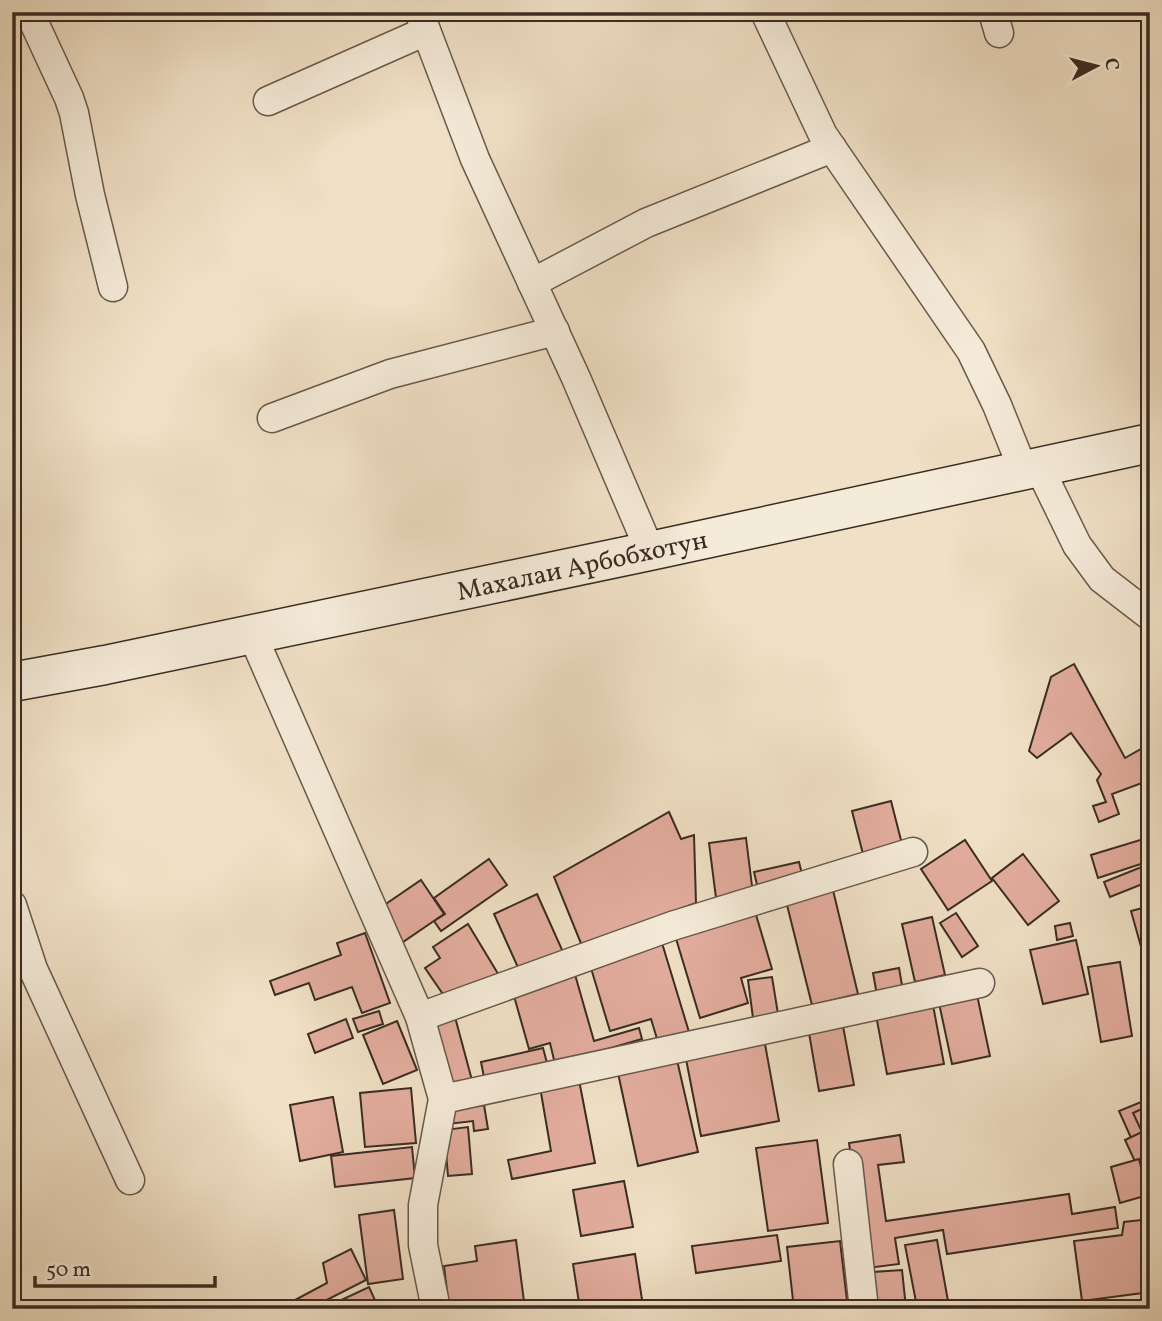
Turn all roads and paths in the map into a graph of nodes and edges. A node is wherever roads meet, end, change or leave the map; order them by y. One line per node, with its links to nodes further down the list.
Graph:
1 (765, 12): 5 (street)
2 (27, 19): 7 (street)
3 (423, 22): 4 (street); 6 (street)
4 (268, 101)
5 (832, 148): 6 (street); 11 (street)
6 (532, 283): 8 (street)
7 (113, 287)
8 (555, 331): 9 (street); 12 (street)
9 (272, 418)
10 (1150, 443): 11 (street, Махалаи Арбобхотун)
11 (1031, 470): 12 (street, Махалаи Арбобхотун); 13 (street)
12 (650, 551): 14 (street, Махалаи Арбобхотун)
13 (1150, 616)
14 (252, 635): 15 (street, Махалаи Арбобхотун); 20 (street)
15 (12, 682)
16 (913, 852): 20 (street)
17 (12, 905): 18 (street)
18 (22, 975): 23 (street)
19 (980, 983): 21 (street)
20 (420, 1017): 21 (street)
21 (443, 1099): 24 (street)
22 (848, 1164): 25 (street)
23 (130, 1181)
24 (436, 1309)
25 (864, 1309)

